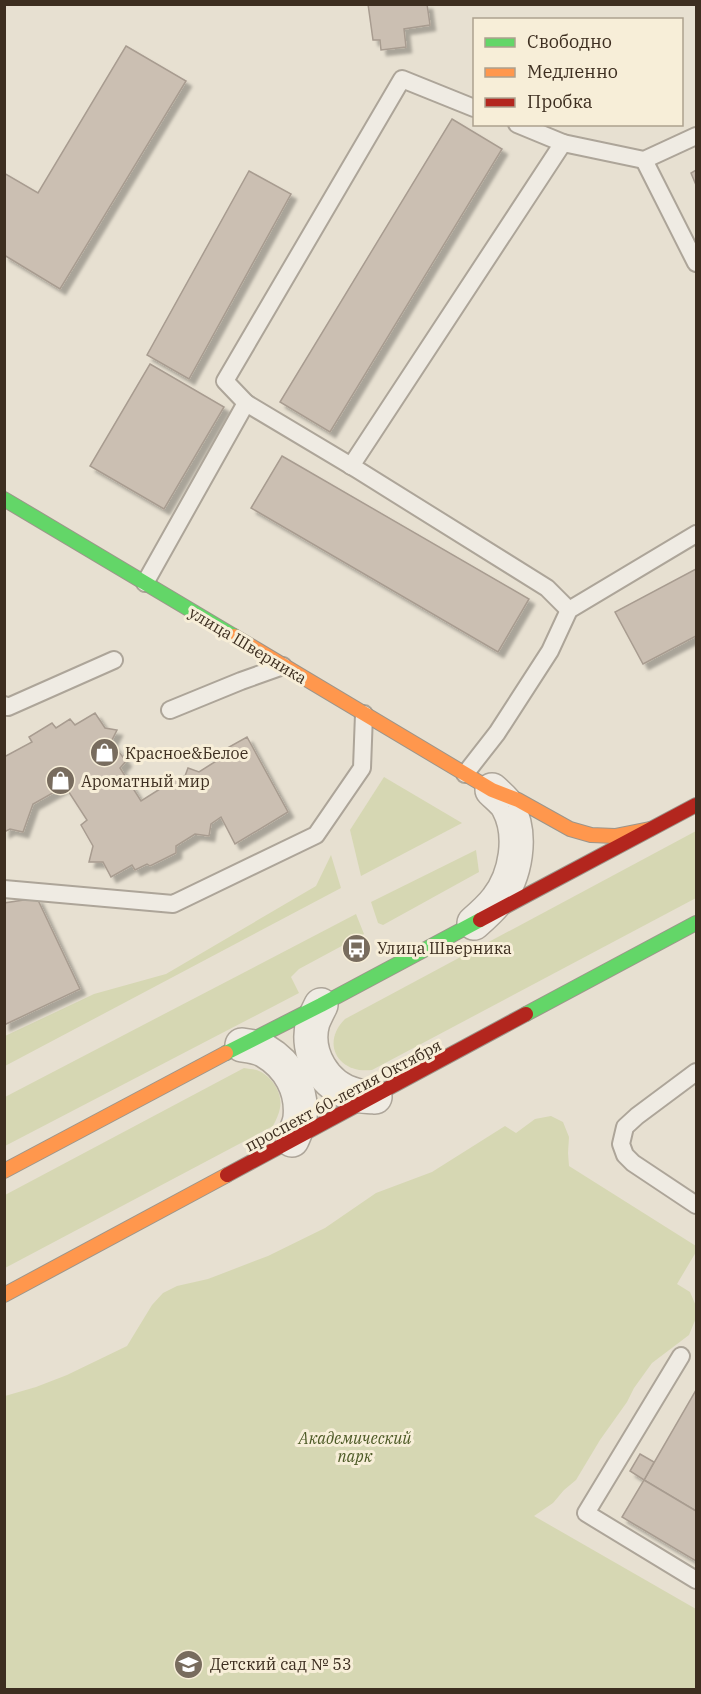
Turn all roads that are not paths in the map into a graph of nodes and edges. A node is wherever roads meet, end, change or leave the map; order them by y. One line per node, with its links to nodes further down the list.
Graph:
1 (473, 108): 7 (lane)
2 (522, 126): 4 (lane)
3 (696, 136): 5 (lane)
4 (563, 143): 5 (lane); 8 (lane)
5 (644, 160): 6 (lane)
6 (696, 263)
7 (246, 403): 8 (lane); 11 (lane)
8 (351, 466): 12 (lane)
9 (4, 499): 11 (main road, улица Шверника)
10 (696, 534): 12 (lane)
11 (145, 583): 14 (main road, улица Шверника)
12 (569, 609): 18 (lane)
13 (114, 660): 15 (lane)
14 (284, 666): 16 (lane); 17 (main road, улица Шверника)
15 (4, 705)
16 (170, 710)
17 (364, 714): 18 (main road, улица Шверника); 22 (lane)
18 (465, 774): 19 (main road, улица Шверника)
19 (492, 790): 21 (main road, улица Шверника); 24 (street, улица Шверника)
20 (696, 806): 21 (main road)
21 (654, 828): 24 (main road)
22 (4, 889)
23 (696, 923): 26 (main road, проспект 60-летия Октября)
24 (473, 924): 27 (main road)
25 (696, 939): 26 (street)
26 (656, 944): 30 (main road, проспект 60-летия Октября)
27 (321, 1005): 28 (main road); 30 (street)
28 (242, 1045): 31 (street); 32 (main road)
29 (696, 1072): 33 (lane)
30 (375, 1097): 31 (main road, проспект 60-летия Октября)
31 (292, 1140): 34 (main road, проспект 60-летия Октября)
32 (4, 1171)
33 (696, 1204)
34 (4, 1295)
35 (681, 1356): 36 (lane)
36 (696, 1580)

